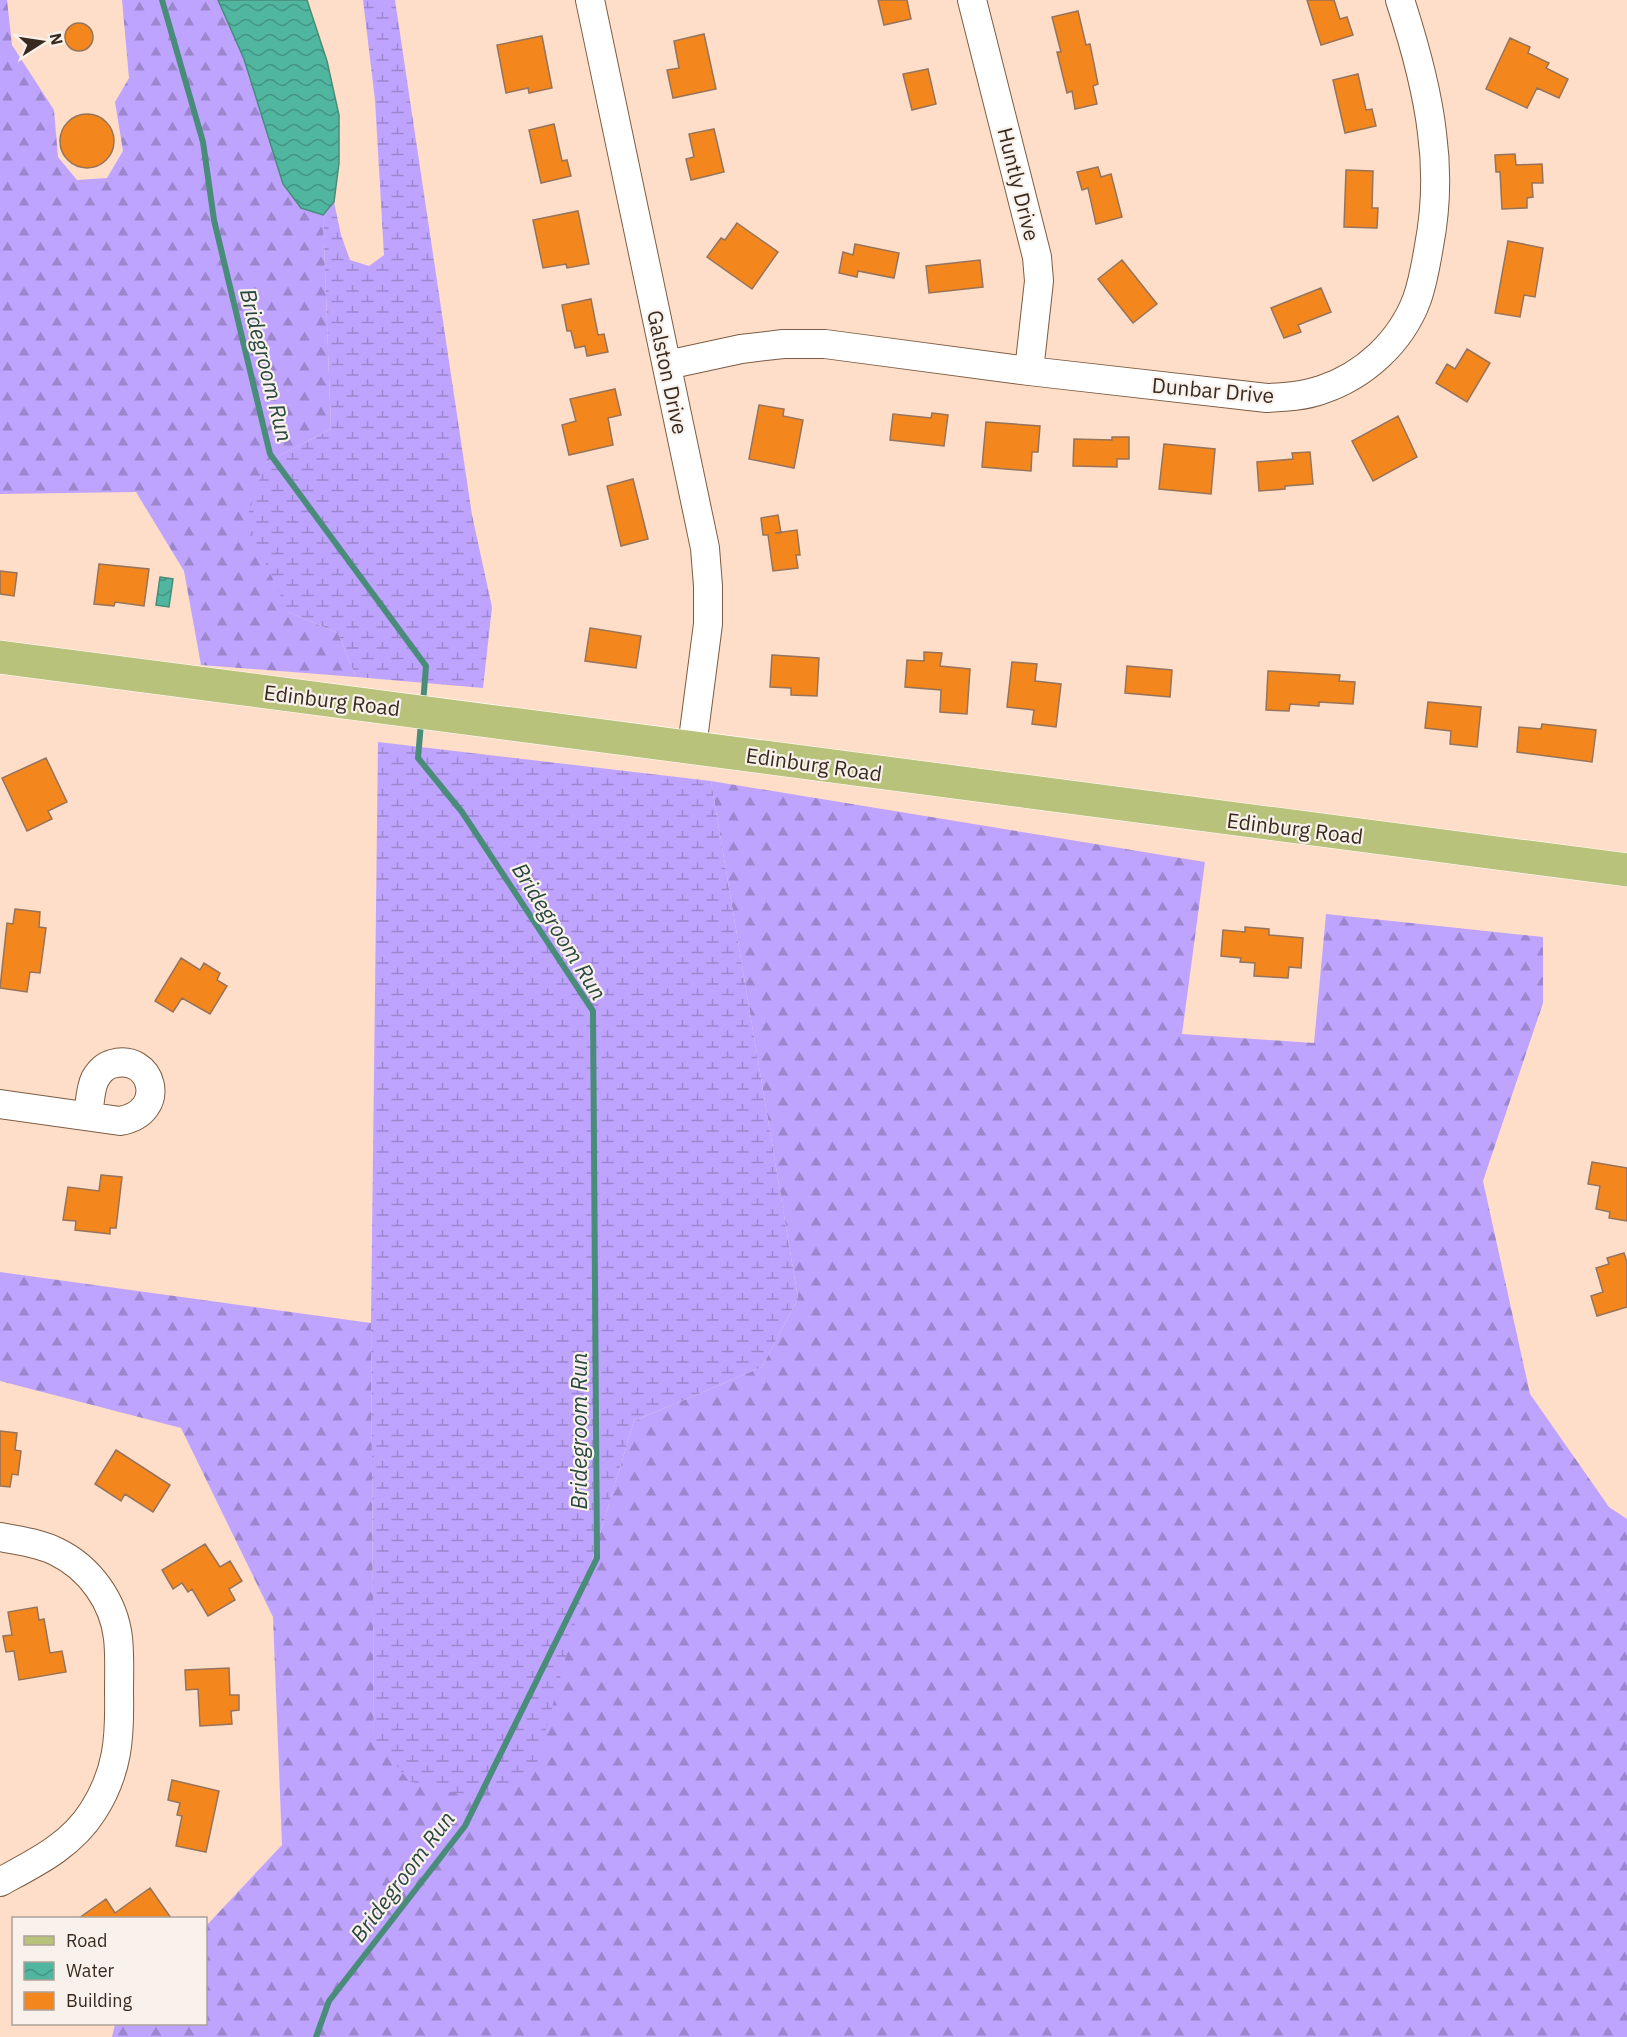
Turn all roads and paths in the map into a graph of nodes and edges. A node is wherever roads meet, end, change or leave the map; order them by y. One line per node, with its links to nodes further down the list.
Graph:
1 (590, 0): 4 (street, Galston Drive)
2 (972, 0): 5 (street, Huntly Drive)
3 (1409, 2): 5 (street, Dunbar Drive)
4 (667, 365): 5 (street, Dunbar Drive); 7 (street, Galston Drive)
5 (1029, 371)
6 (0, 657): 7 (main road, Edinburg Road)
7 (692, 747): 8 (main road, Edinburg Road)
8 (1627, 870)
9 (0, 1104): 10 (street)
10 (88, 1115)
11 (0, 1537): 12 (street)
12 (0, 1882)

